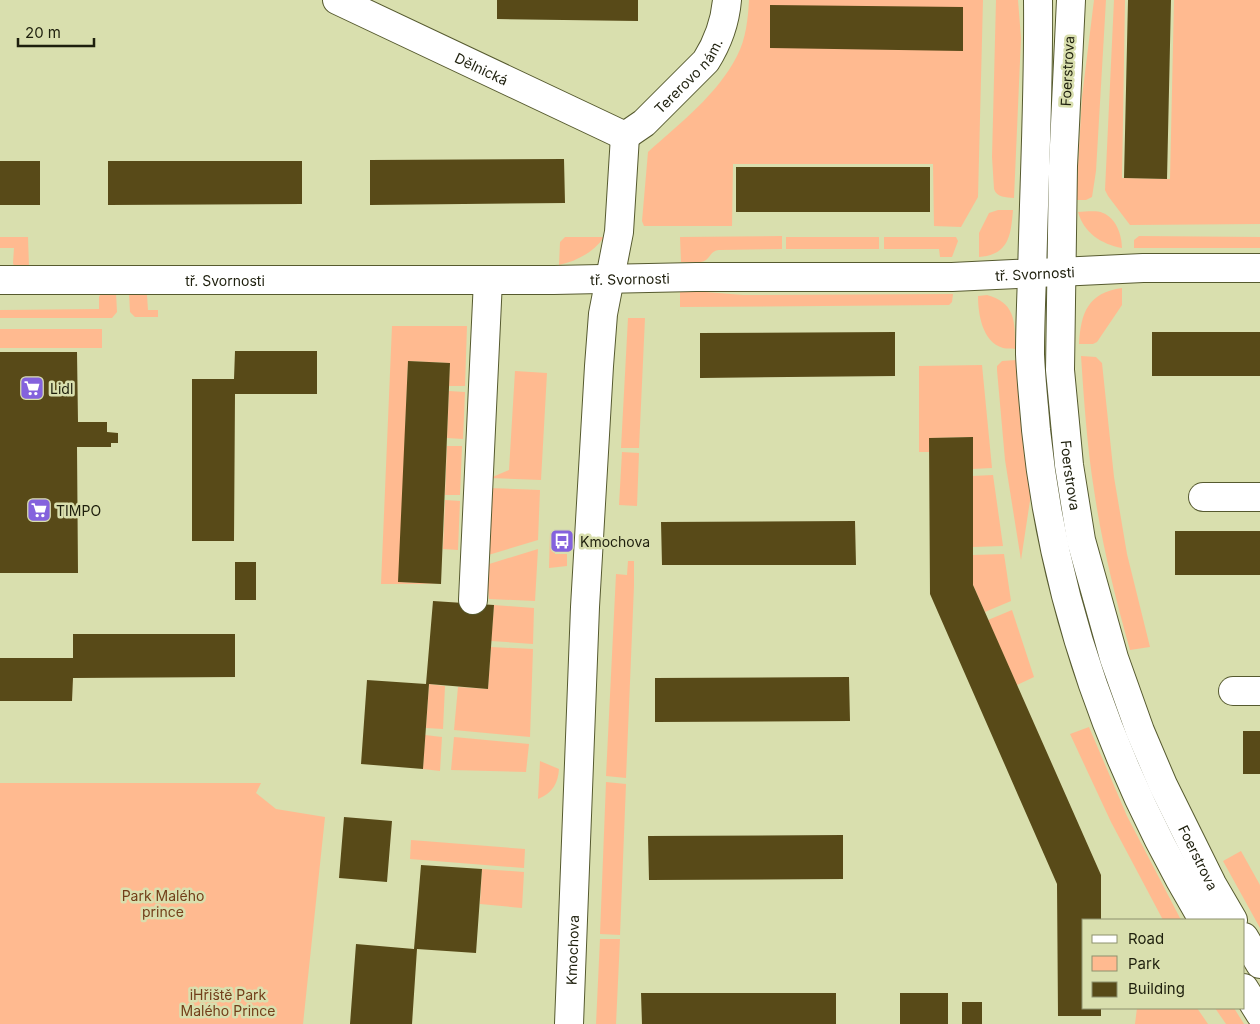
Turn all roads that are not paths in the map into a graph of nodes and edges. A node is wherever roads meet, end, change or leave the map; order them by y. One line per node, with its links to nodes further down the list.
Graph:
1 (337, 0): 5 (street, Dělnická)
2 (727, 0): 5 (street, Tererovo nám.)
3 (1038, 0): 8 (street, Foerstrova)
4 (1071, 0): 7 (street, Foerstrova)
5 (625, 136): 9 (street)
6 (1260, 268): 7 (street, tř. Svornosti)
7 (1061, 272): 8 (street, tř. Svornosti); 18 (street, Foerstrova)
8 (1032, 273): 9 (street, tř. Svornosti); 17 (street, Foerstrova)
9 (610, 279): 11 (street, tř. Svornosti); 23 (street, Kmochova)
10 (0, 280): 11 (street, tř. Svornosti)
11 (488, 280): 14 (street)
12 (1203, 497): 13 (street)
13 (1260, 498)
14 (473, 600)
15 (1233, 691): 16 (street)
16 (1260, 691)
17 (1202, 919)
18 (1232, 919)
19 (1245, 939): 20 (street)
20 (1260, 964)
21 (1245, 990): 22 (street)
22 (1260, 1014)
23 (569, 1024)

